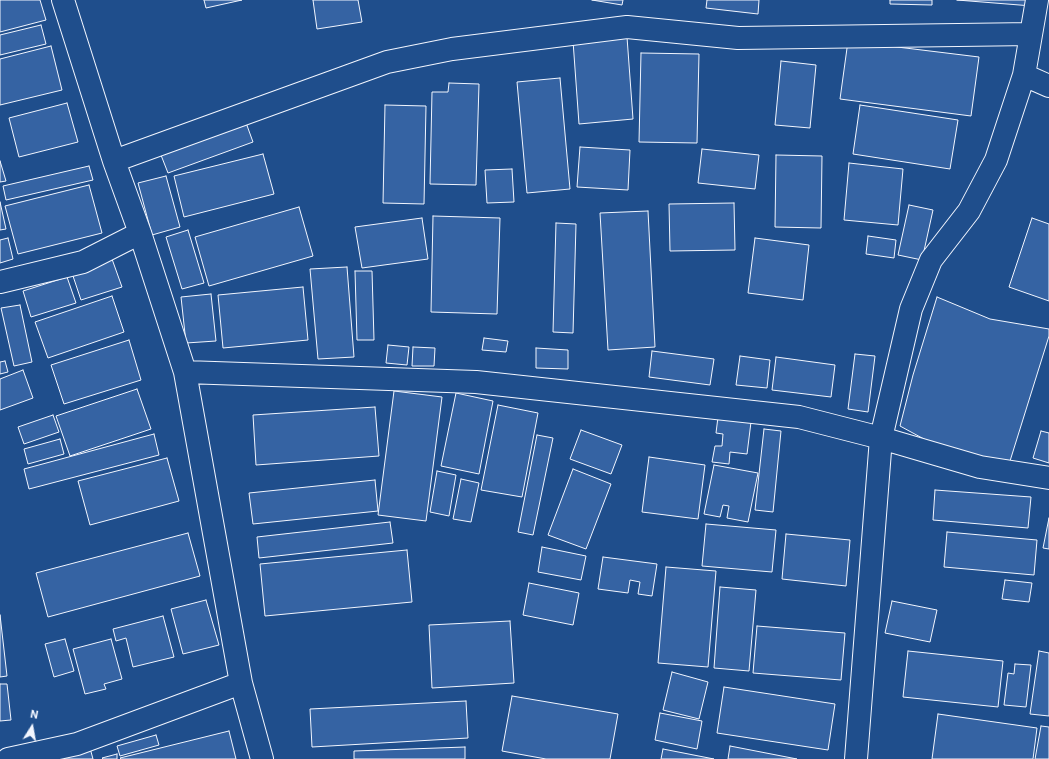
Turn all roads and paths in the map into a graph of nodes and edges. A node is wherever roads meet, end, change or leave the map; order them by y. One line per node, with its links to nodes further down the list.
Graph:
1 (63, 0): 6 (street)
2 (1037, 0): 3 (street)
3 (1032, 34): 4 (street); 6 (street)
4 (1024, 75): 5 (street); 10 (street)
5 (1049, 86)
6 (114, 161): 7 (street)
7 (140, 233): 8 (street); 9 (street)
8 (0, 282)
9 (185, 372): 10 (street); 12 (street)
10 (881, 438): 11 (street); 15 (street)
11 (1049, 478)
12 (241, 683): 13 (street); 14 (street)
13 (8, 759)
14 (262, 759)
15 (856, 759)

